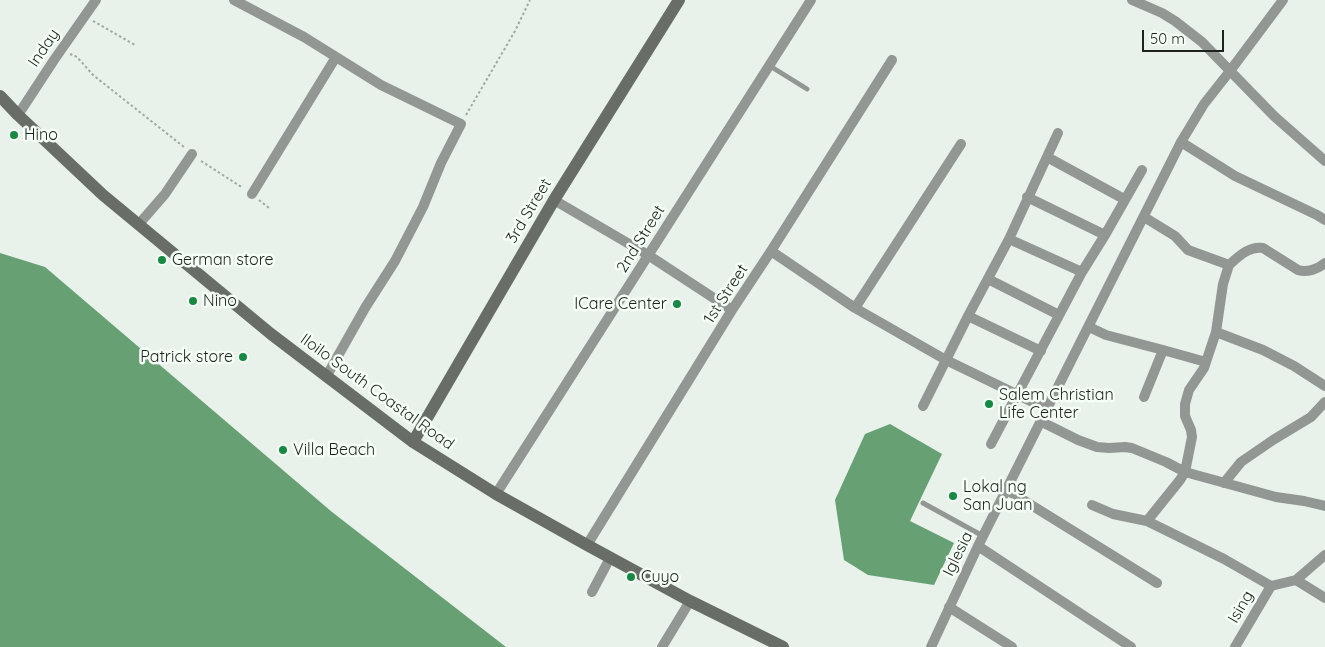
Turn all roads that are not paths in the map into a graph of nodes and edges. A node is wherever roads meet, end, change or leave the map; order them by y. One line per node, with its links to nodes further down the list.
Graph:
1 (96, 0): 13 (street, Inday)
2 (234, 0): 7 (street)
3 (679, 0): 24 (street, 3rd Street)
4 (811, 0): 9 (street, 2nd Street)
5 (1132, 0): 10 (street)
6 (1283, 0): 10 (street, Iglesia)
7 (336, 57): 21 (street); 46 (street)
8 (892, 60): 30 (street, 1st Street)
9 (769, 65): 11 (lane); 31 (street, 2nd Street)
10 (1230, 72): 15 (street, Iglesia); 19 (street)
11 (807, 89)
12 (0, 96): 13 (street, Iloilo South Coastal Road)
13 (18, 114): 27 (street, Iloilo South Coastal Road)
14 (1058, 133): 18 (street)
15 (1181, 142): 25 (street, Iglesia); 26 (street)
16 (961, 144): 36 (street)
17 (192, 154): 27 (street)
18 (1046, 157): 22 (street); 23 (street)
19 (1325, 160)
20 (1142, 170): 23 (street)
21 (252, 194)
22 (1028, 197): 28 (street); 29 (street)
23 (1124, 199): 28 (street)
24 (554, 200): 31 (street); 54 (street, 3rd Street)
25 (1144, 217): 33 (street); 40 (street, Iglesia)
26 (1325, 220)
27 (139, 224): 46 (street, Iloilo South Coastal Road)
28 (1105, 234): 34 (street)
29 (1009, 239): 34 (street); 35 (street)
30 (771, 252): 36 (street); 37 (street, 1st Street)
31 (648, 255): 37 (street); 59 (street, 2nd Street)
32 (1325, 263): 33 (street)
33 (1229, 265): 41 (street)
34 (1082, 272): 38 (street)
35 (988, 279): 38 (street); 39 (street)
36 (854, 308): 44 (street)
37 (732, 310): 65 (street, 1st Street)
38 (1059, 315): 43 (street)
39 (968, 316): 43 (street); 44 (street)
40 (1089, 327): 42 (street); 52 (street, Iglesia)
41 (1216, 332): 45 (street); 47 (street)
42 (1163, 350): 45 (street); 49 (street)
43 (1041, 351): 48 (street)
44 (946, 360): 48 (street); 51 (street)
45 (1206, 362): 56 (street)
46 (326, 377): 54 (street, Iloilo South Coastal Road)
47 (1325, 386)
48 (1017, 395): 52 (street); 55 (street)
49 (1144, 397)
50 (1325, 402): 57 (street)
51 (922, 406)
52 (1047, 409): 53 (street, Iglesia)
53 (1040, 422): 56 (street); 58 (street, Iglesia)
54 (414, 442): 59 (street, Iloilo South Coastal Road)
55 (991, 444)
56 (1184, 472): 57 (street); 63 (street)
57 (1224, 483): 62 (street)
58 (1007, 490): 64 (street, Iglesia); 69 (street)
59 (496, 494): 65 (street, Iloilo South Coastal Road)
60 (923, 503): 64 (lane)
61 (1092, 505): 63 (street)
62 (1325, 506)
63 (1147, 521): 70 (street)
64 (980, 541): 74 (street, Iglesia); 79 (street)
65 (587, 546): 67 (street, Iloilo South Coastal Road)
66 (1325, 554): 68 (street, Ising)
67 (610, 558): 71 (street); 73 (street, Iloilo South Coastal Road)
68 (1296, 580): 70 (street, Ising); 72 (street)
69 (1157, 583)
70 (1271, 586): 80 (street, Ising)
71 (592, 592)
72 (1325, 598)
73 (690, 601): 75 (street); 76 (street, Iloilo South Coastal Road)
74 (949, 607): 77 (street, Iglesia); 78 (street)
75 (662, 647)
76 (783, 647)
77 (931, 647)
78 (1012, 647)
79 (1131, 647)
80 (1235, 647)

